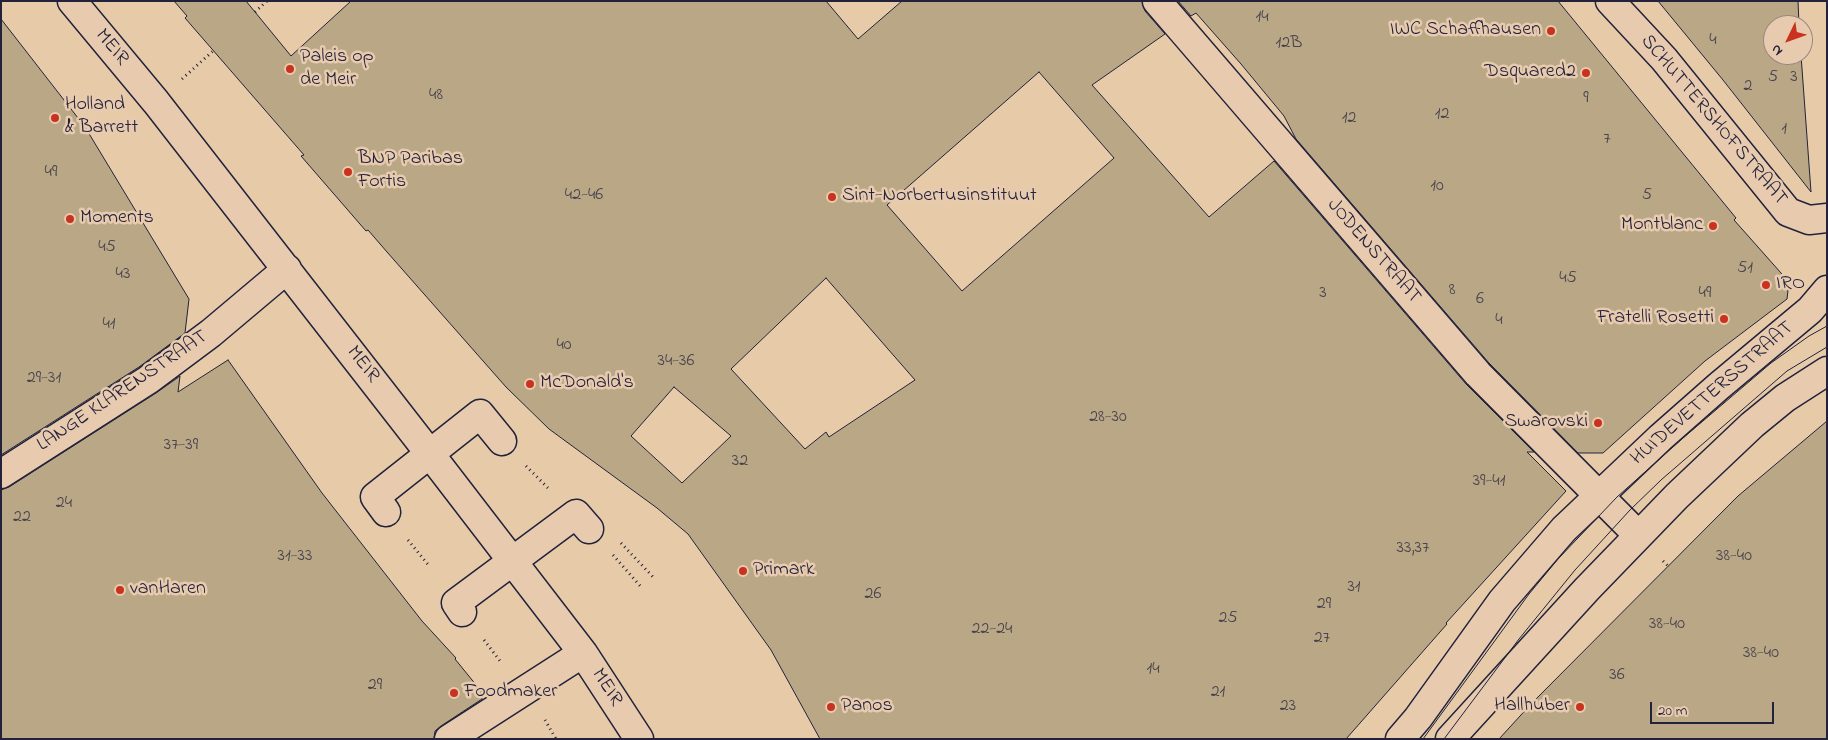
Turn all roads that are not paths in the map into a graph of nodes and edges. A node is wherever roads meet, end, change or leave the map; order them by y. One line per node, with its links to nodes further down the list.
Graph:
1 (1157, 1): 11 (street, JODENSTRAAT)
2 (1610, 1): 4 (street, SCHUTTERSHOFSTRAAT)
3 (75, 2): 5 (street, MEIR)
4 (1827, 218)
5 (287, 269): 9 (street, MEIR); 10 (street, LANGE KLARENSTRAAT)
6 (1827, 290): 11 (street, HUIDEVETTERSSTRAAT)
7 (1827, 371): 14 (street)
8 (502, 441): 9 (street)
9 (430, 454): 12 (street); 15 (street, MEIR)
10 (1, 474)
11 (1598, 496): 14 (street); 20 (street, HUIDEVETTERSSTRAAT)
12 (386, 512)
13 (589, 529): 15 (street)
14 (1638, 535): 21 (street)
15 (512, 561): 16 (street); 17 (street, MEIR)
16 (462, 612)
17 (583, 653): 18 (street); 19 (street, MEIR)
18 (449, 739)
19 (639, 739)
20 (1400, 739)
21 (1450, 739)

